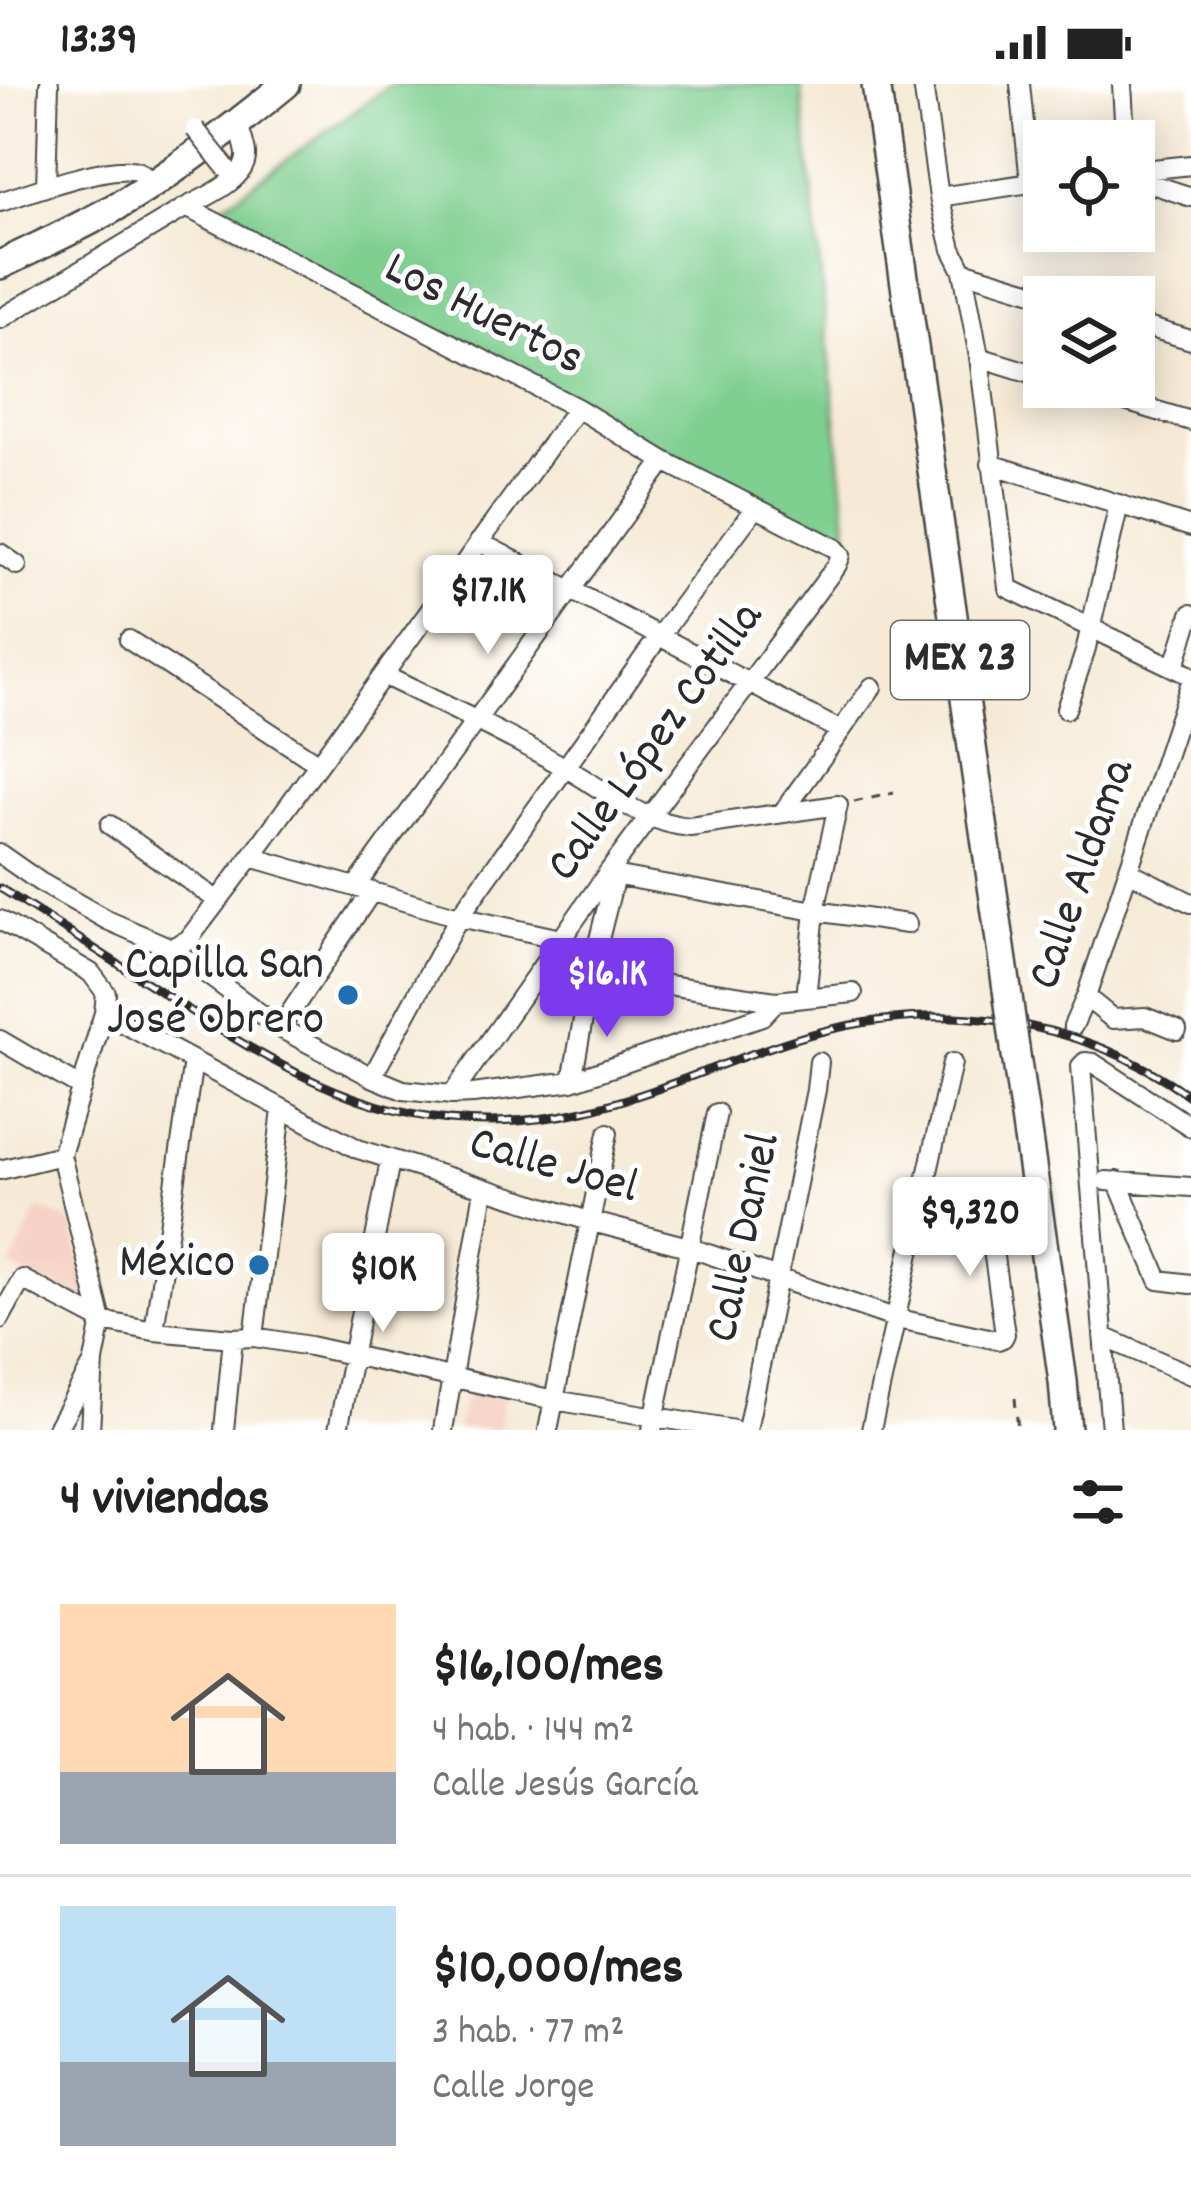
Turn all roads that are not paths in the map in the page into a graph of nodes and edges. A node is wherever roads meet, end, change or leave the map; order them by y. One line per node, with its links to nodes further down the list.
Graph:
1 (49, 84): 17 (street)
2 (286, 84): 9 (highway)
3 (876, 84): 127 (highway, MEX 23, bridge)
4 (923, 84): 18 (street)
5 (1020, 84): 8 (street)
6 (1122, 84): 7 (street)
7 (1124, 118)
8 (1026, 120)
9 (238, 123): 15 (highway); 21 (street)
10 (195, 130): 12 (street, bridge)
11 (1191, 165): 13 (street)
12 (227, 169)
13 (1155, 171)
14 (1155, 182): 19 (street)
15 (154, 183): 17 (street); 22 (highway)
16 (1023, 184): 18 (street)
17 (46, 188): 20 (street)
18 (939, 197): 23 (street)
19 (1191, 197)
20 (0, 202)
21 (187, 207): 25 (street); 30 (street, Los Huertos)
22 (0, 265)
23 (963, 271): 24 (street); 28 (street)
24 (1023, 289)
25 (0, 319)
26 (1155, 329): 27 (street)
27 (1191, 340)
28 (979, 357): 29 (street); 34 (street)
29 (1023, 371)
30 (577, 408): 33 (street, Los Huertos); 38 (street)
31 (1148, 408): 32 (street)
32 (1191, 421)
33 (664, 461): 36 (street, Los Huertos); 42 (street)
34 (991, 464): 35 (street); 44 (street)
35 (1119, 504): 37 (street); 44 (street)
36 (755, 508): 40 (street, Los Huertos); 45 (street)
37 (1191, 527)
38 (479, 542): 42 (street); 47 (street)
39 (0, 553): 41 (street)
40 (841, 555): 49 (street, Calle López Cotilla)
41 (17, 565)
42 (569, 589): 45 (street); 52 (street)
43 (1191, 614): 48 (street, Calle Aldama)
44 (1090, 627): 48 (street); 51 (street)
45 (660, 635): 49 (street); 55 (street)
46 (129, 640): 54 (street)
47 (383, 675): 52 (street); 54 (street)
48 (1186, 675): 61 (street, Calle Aldama)
49 (750, 682): 53 (street); 57 (street, Calle López Cotilla)
50 (872, 687): 53 (street)
51 (1066, 709)
52 (476, 720): 55 (street); 63 (street)
53 (841, 731): 56 (street)
54 (317, 763): 60 (street)
55 (566, 768): 57 (street); 67 (street)
56 (783, 812): 57 (street); 66 (street)
57 (648, 818): 62 (street, Calle López Cotilla)
58 (110, 825): 64 (street)
59 (0, 854): 71 (street)
60 (251, 857): 63 (street); 64 (street)
61 (1128, 871): 65 (street); 75 (street, Calle Aldama)
62 (611, 875): 66 (street); 70 (street, Calle López Cotilla); 72 (street)
63 (364, 888): 67 (street); 79 (street)
64 (218, 900): 71 (street)
65 (1191, 903)
66 (815, 911): 69 (street); 74 (street)
67 (459, 916): 70 (street); 85 (street)
68 (0, 920): 77 (street, Calle Joel)
69 (907, 924)
70 (561, 939): 72 (street); 88 (street, Calle López Cotilla)
71 (171, 948): 79 (street)
72 (593, 963): 76 (street); 86 (street)
73 (853, 993): 74 (street)
74 (806, 998): 76 (street)
75 (1086, 998): 78 (street, Calle Aldama); 80 (street)
76 (776, 1001): 86 (street)
77 (105, 1006): 82 (street, Calle Joel); 87 (street)
78 (1073, 1026)
79 (280, 1028): 85 (street)
80 (1177, 1030)
81 (0, 1040): 87 (street)
82 (193, 1061): 89 (street, Calle Joel); 108 (street)
83 (819, 1062): 103 (street, Calle Daniel)
84 (952, 1063): 105 (street)
85 (372, 1077): 88 (street)
86 (572, 1081): 88 (street)
87 (82, 1088): 93 (street)
88 (452, 1095)
89 (282, 1110): 94 (street, Calle Joel); 109 (street)
90 (717, 1113): 102 (street)
91 (1191, 1127): 96 (street)
92 (608, 1133): 100 (street)
93 (61, 1154): 95 (street); 107 (street)
94 (390, 1161): 99 (street, Calle Joel); 112 (street)
95 (3, 1167)
96 (1092, 1181): 97 (street); 110 (street)
97 (1117, 1181): 98 (street); 104 (street)
98 (1191, 1187)
99 (484, 1190): 100 (street, Calle Joel); 115 (street)
100 (589, 1221): 102 (street, Calle Joel); 116 (street)
101 (989, 1222): 105 (street, Calle Joel)
102 (688, 1247): 103 (street, Calle Joel); 117 (street)
103 (776, 1279): 105 (street, Calle Joel); 125 (street, Calle Daniel)
104 (1191, 1284)
105 (894, 1318): 126 (street)
106 (0, 1319): 107 (street)
107 (102, 1321): 108 (street); 113 (street)
108 (154, 1331): 111 (street)
109 (254, 1337): 111 (street); 112 (street)
110 (1104, 1337): 114 (street); 128 (street)
111 (233, 1339): 120 (street)
112 (351, 1356): 115 (street); 121 (street)
113 (94, 1361): 118 (street); 119 (street)
114 (1191, 1375)
115 (453, 1379): 116 (street); 122 (street)
116 (554, 1400): 117 (street); 123 (street)
117 (654, 1423): 124 (street)
118 (56, 1430)
119 (90, 1430)
120 (224, 1430)
121 (338, 1430)
122 (443, 1430)
123 (548, 1430)
124 (734, 1430)
125 (746, 1430)
126 (871, 1430)
127 (1067, 1430)
128 (1111, 1430)

